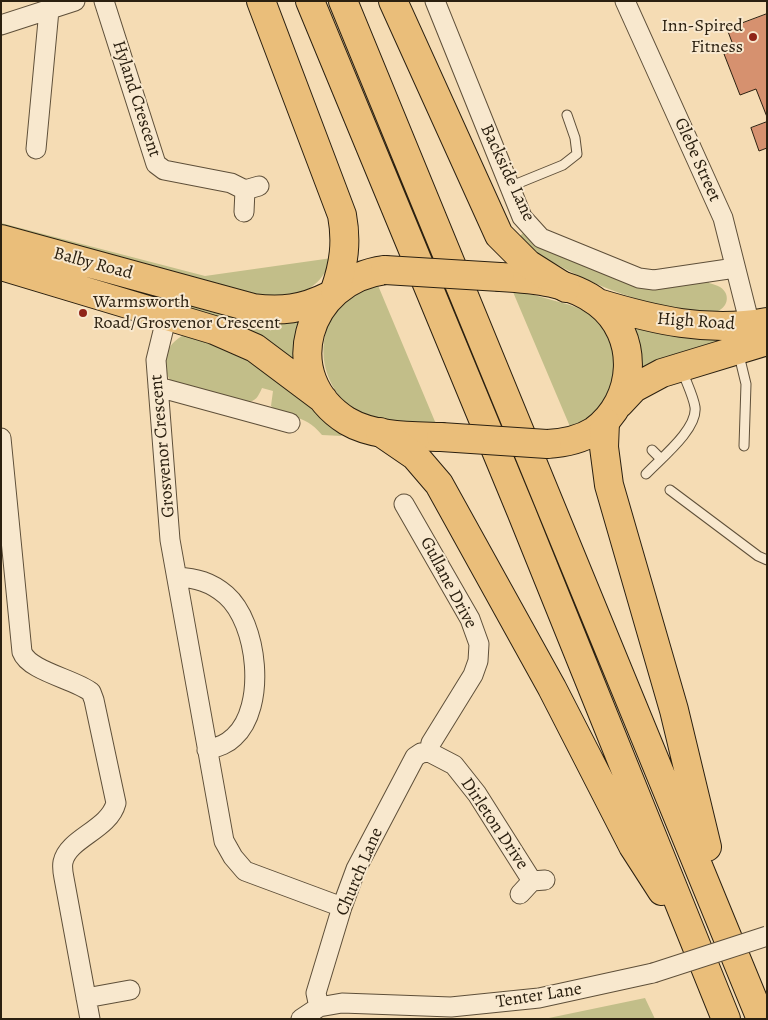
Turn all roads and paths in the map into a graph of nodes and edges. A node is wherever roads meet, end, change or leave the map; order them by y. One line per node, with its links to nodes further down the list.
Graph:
1 (75, 1): 9 (street)
2 (104, 1): 14 (street, Hyland Crescent)
3 (261, 1): 19 (main road)
4 (310, 1): 44 (main road)
5 (343, 1): 42 (main road)
6 (393, 1): 18 (main road)
7 (435, 1): 13 (street, Backside Lane)
8 (625, 1): 17 (street, Glebe Street)
9 (49, 10): 10 (street); 12 (street)
10 (1, 25)
11 (567, 114): 13 (lane)
12 (36, 149)
13 (509, 187): 17 (street, Backside Lane)
14 (244, 212)
15 (1, 239): 19 (main road, Balby Road)
16 (1, 266): 21 (main road, Balby Road)
17 (735, 268): 22 (street, Glebe Street)
18 (566, 288): 19 (main road, Balby Road, bridge); 20 (main road)
19 (332, 293): 25 (main road)
20 (598, 303): 22 (main road, High Road); 26 (main road)
21 (167, 315): 24 (street, Grosvenor Crescent); 25 (main road, Balby Road)
22 (747, 335): 23 (main road, High Road); 30 (lane)
23 (681, 366): 26 (main road, High Road); 32 (lane)
24 (158, 387): 27 (street); 37 (street, Grosvenor Crescent)
25 (323, 399): 28 (main road, Balby Road)
26 (611, 414): 28 (main road, High Road, bridge); 42 (main road)
27 (290, 423)
28 (380, 432): 44 (main road)
29 (1, 438): 46 (street)
30 (744, 446)
31 (652, 450): 32 (lane)
32 (661, 459): 33 (lane)
33 (646, 474)
34 (670, 490): 36 (lane)
35 (404, 504): 39 (street, Gullane Drive)
36 (767, 560)
37 (177, 577): 38 (street, Grosvenor Crescent); 38 (street)
38 (207, 750): 41 (street, Grosvenor Crescent)
39 (429, 752): 40 (street, Dirleton Drive); 41 (street, Church Lane)
40 (532, 885)
41 (342, 907): 47 (street, Church Lane)
42 (727, 931): 50 (main road)
43 (767, 936): 47 (street, Tenter Lane, bridge)
44 (699, 950): 49 (main road)
45 (130, 990): 46 (street)
46 (86, 998): 48 (street)
47 (308, 1015)
48 (90, 1019)
49 (726, 1019)
50 (761, 1019)

